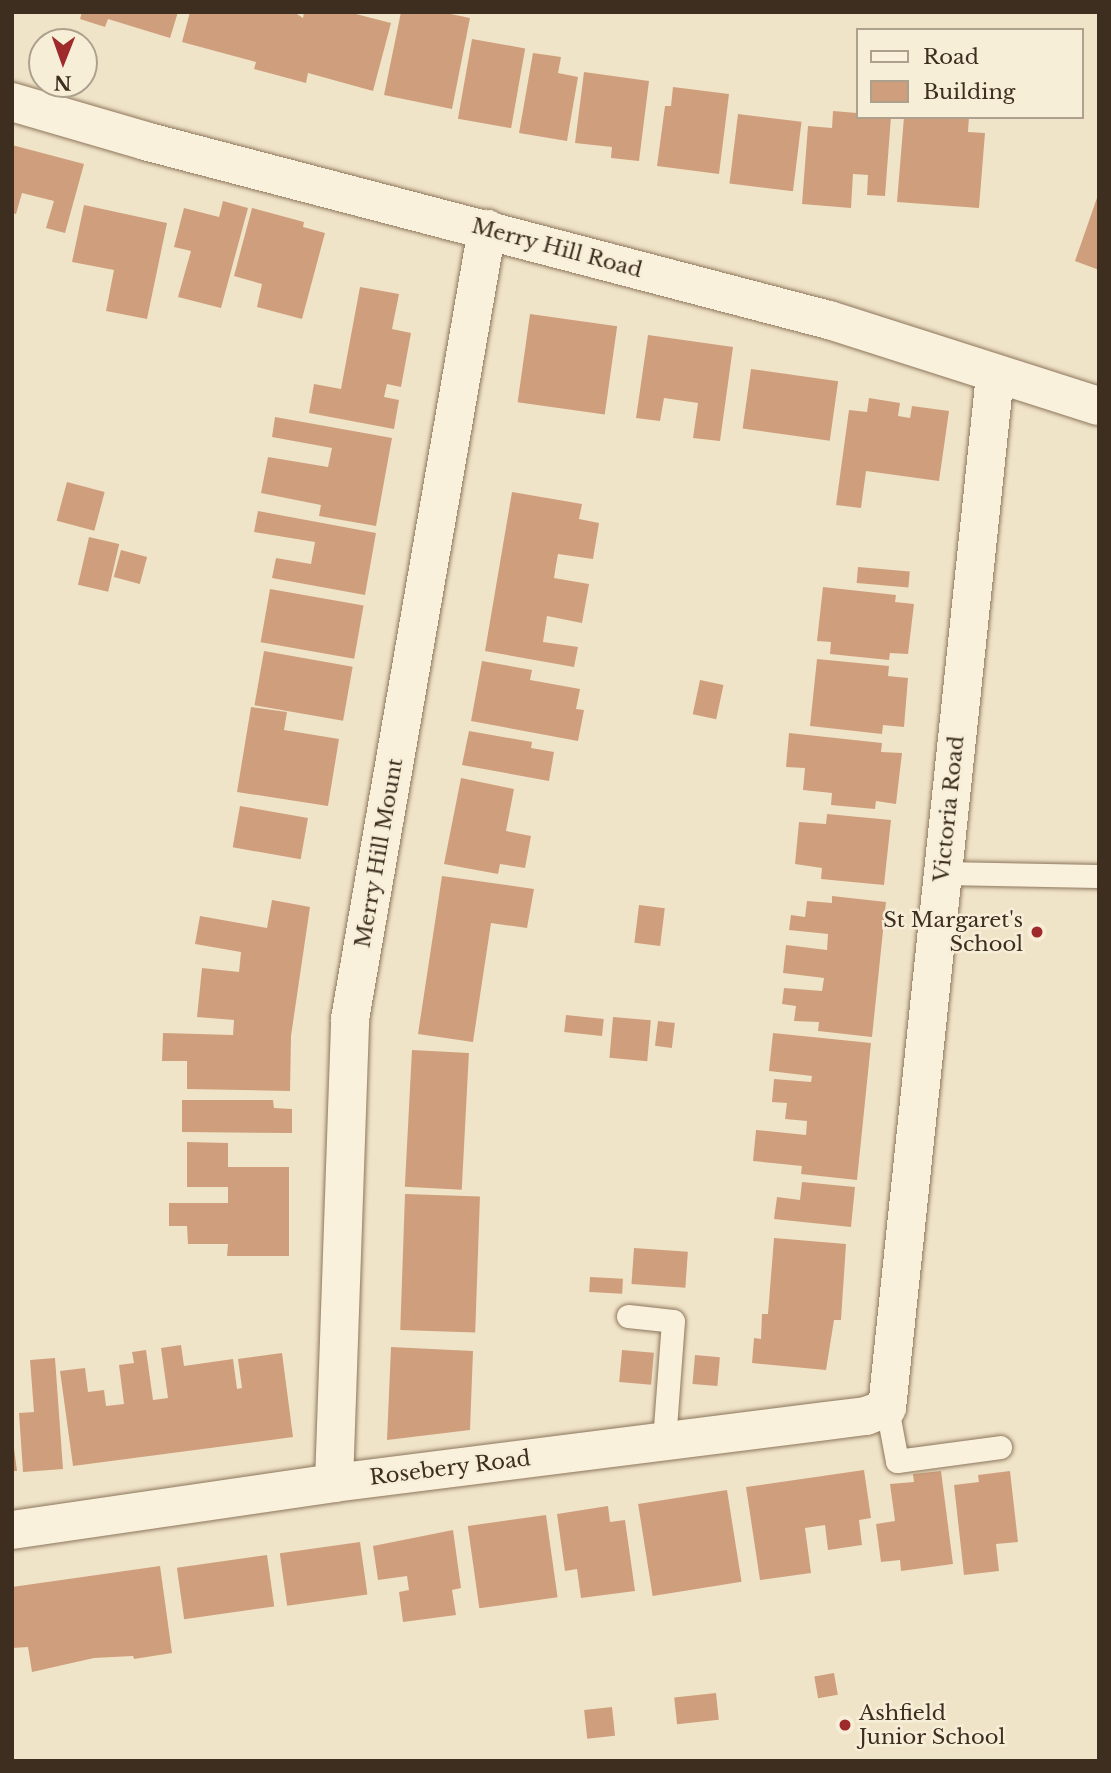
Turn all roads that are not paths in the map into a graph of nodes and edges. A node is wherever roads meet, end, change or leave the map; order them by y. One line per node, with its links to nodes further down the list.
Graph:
1 (12, 102): 2 (street, Merry Hill Road)
2 (487, 229): 3 (street, Merry Hill Road); 11 (street, Merry Hill Mount)
3 (995, 376): 4 (street, Merry Hill Road); 5 (street, Victoria Road)
4 (1099, 406)
5 (942, 873): 6 (lane); 8 (street, Victoria Road)
6 (1099, 876)
7 (628, 1316): 9 (lane)
8 (887, 1408): 9 (street, Rosebery Road); 10 (lane)
9 (664, 1441): 11 (street, Rosebery Road)
10 (1000, 1447)
11 (334, 1483): 12 (street, Rosebery Road)
12 (12, 1530)

